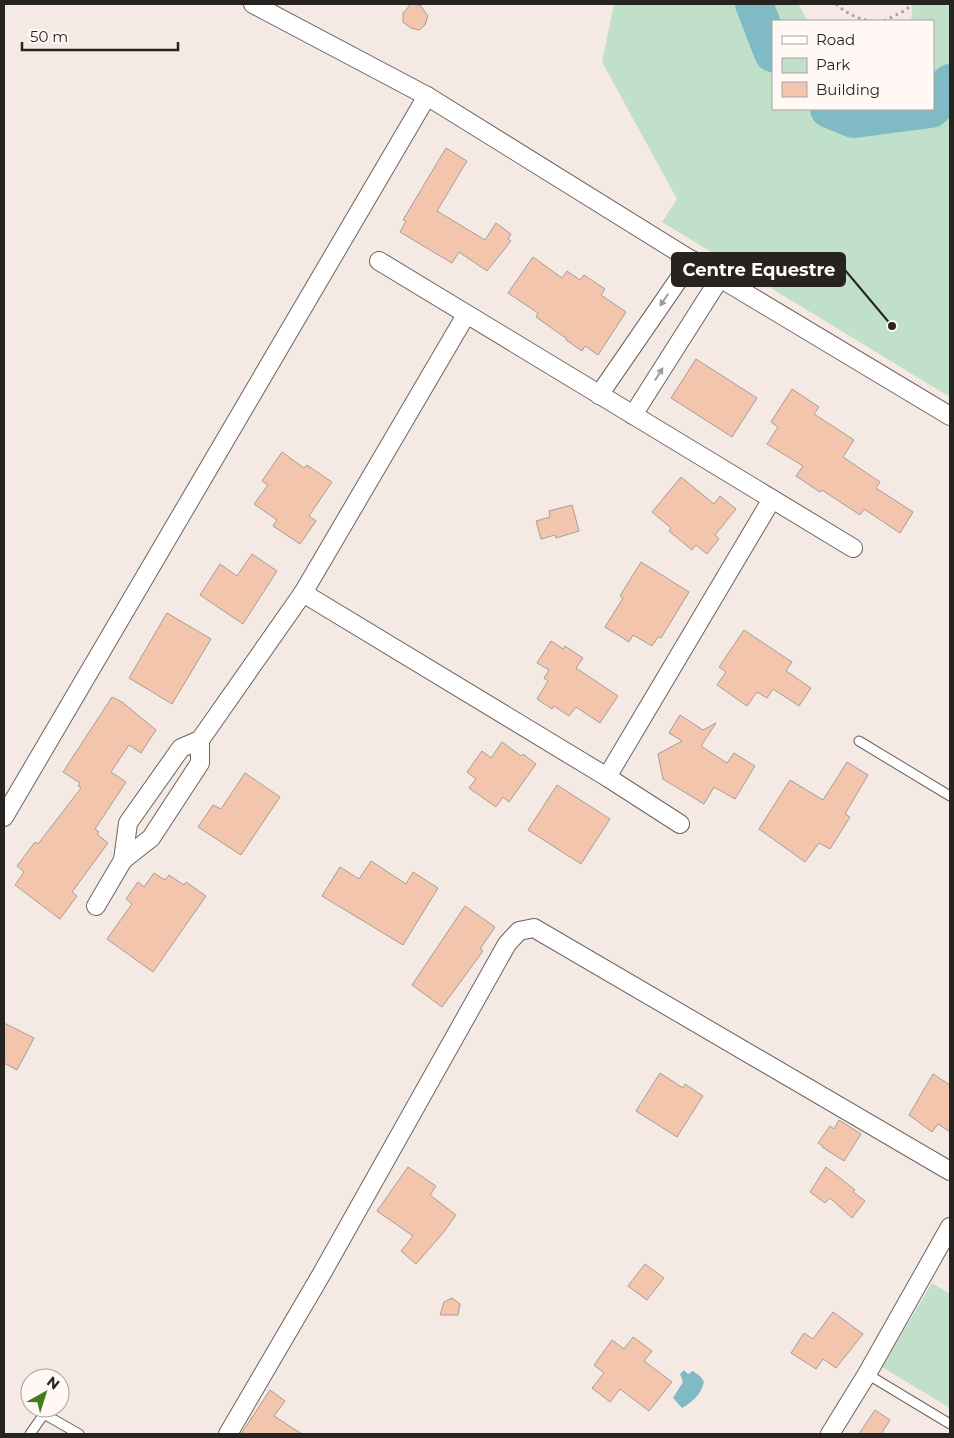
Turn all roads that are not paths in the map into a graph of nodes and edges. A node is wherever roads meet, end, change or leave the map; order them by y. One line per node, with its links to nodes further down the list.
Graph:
1 (253, 4): 2 (street)
2 (427, 96): 3 (street); 17 (street)
3 (692, 260): 5 (street); 7 (street, one-way to 7)
4 (379, 261): 6 (street)
5 (720, 278): 8 (street, one-way to 5); 9 (street)
6 (466, 314): 7 (street); 12 (street)
7 (599, 395): 8 (street)
8 (633, 415): 10 (street)
9 (950, 416)
10 (772, 499): 11 (street); 15 (street)
11 (853, 548)
12 (302, 593): 13 (street); 15 (street)
13 (200, 740): 19 (street); 19 (street)
14 (859, 741): 16 (lane)
15 (607, 777): 18 (street)
16 (950, 796)
17 (4, 817)
18 (680, 824)
19 (123, 860): 20 (street)
20 (96, 906)
21 (950, 1171): 27 (street)
22 (950, 1227): 23 (street)
23 (867, 1374): 24 (lane); 28 (street)
24 (950, 1424)
25 (30, 1434): 26 (lane)
26 (79, 1434)
27 (228, 1434)
28 (830, 1434)

